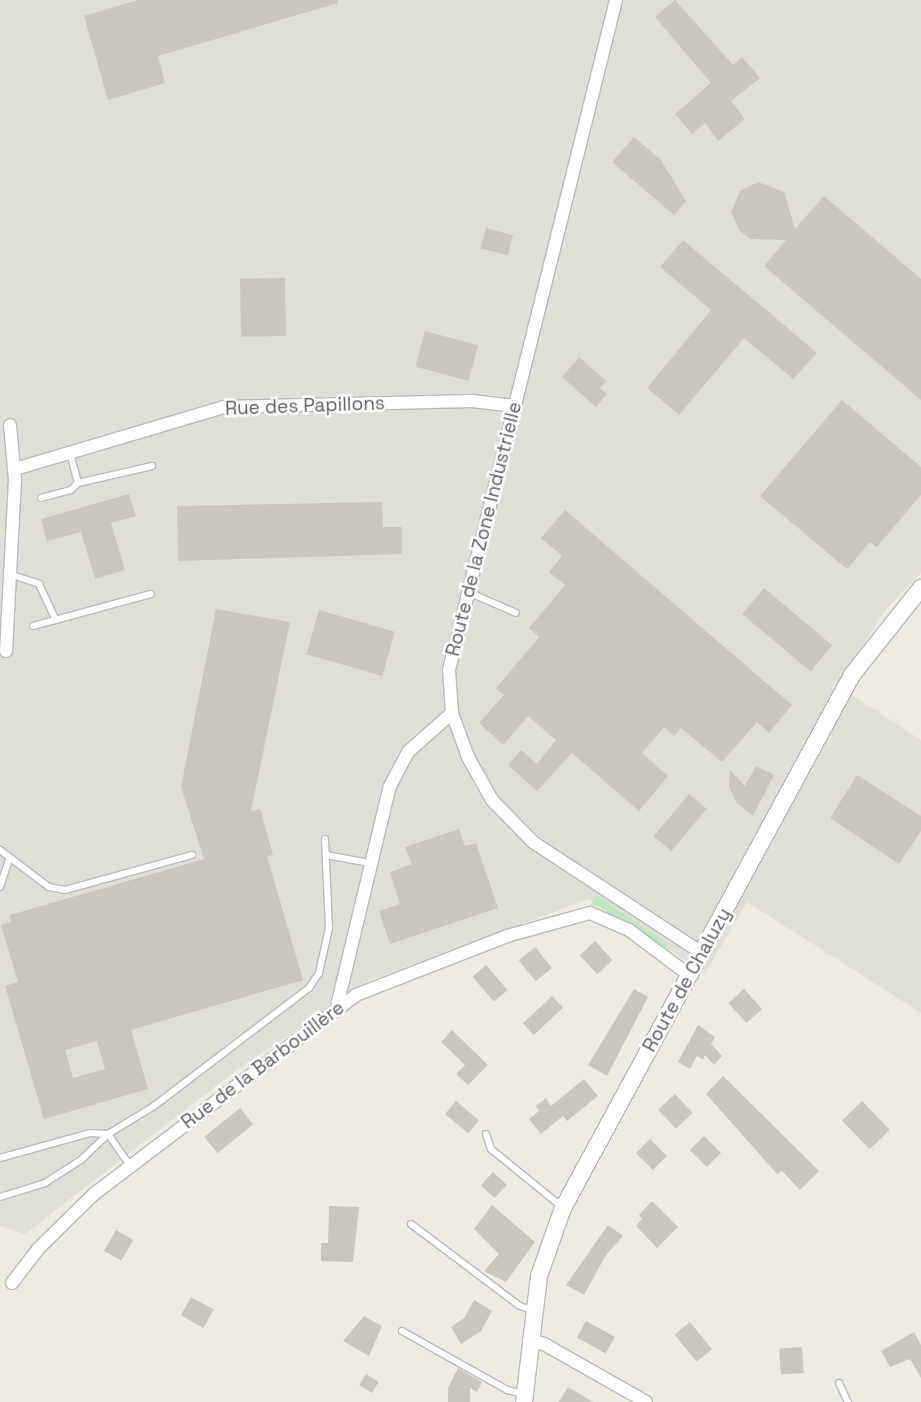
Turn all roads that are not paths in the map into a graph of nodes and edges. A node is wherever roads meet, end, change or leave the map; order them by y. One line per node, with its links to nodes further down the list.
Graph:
1 (616, 0): 2 (street, Route de la Zone Industrielle)
2 (514, 406): 4 (street, Rue des Papillons); 11 (street, Route de la Zone Industrielle)
3 (10, 425): 6 (street)
4 (70, 453): 6 (street, Rue des Papillons); 7 (lane)
5 (152, 466): 7 (lane)
6 (15, 469): 9 (street)
7 (78, 483): 8 (lane)
8 (41, 498)
9 (9, 574): 14 (lane); 16 (street)
10 (921, 588): 25 (street, Route de Chaluzy)
11 (468, 592): 13 (lane); 17 (street, Route de la Zone Industrielle)
12 (152, 594): 14 (lane)
13 (516, 613)
14 (56, 620): 15 (lane)
15 (33, 626)
16 (6, 651)
17 (452, 713): 23 (street); 25 (street, Route de la Zone Industrielle)
18 (325, 840): 20 (lane)
19 (0, 850): 22 (lane)
20 (326, 855): 23 (lane); 28 (lane)
21 (192, 856): 22 (lane)
22 (9, 860): 24 (lane)
23 (370, 862): 27 (street)
24 (0, 887)
25 (702, 954): 26 (street, Route de Chaluzy)
26 (689, 975): 27 (street, Rue de la Barbouillère); 33 (street, Route de Chaluzy)
27 (337, 1006): 31 (street, Rue de la Barbouillère)
28 (108, 1134): 30 (lane); 31 (lane); 32 (lane)
29 (486, 1134): 33 (lane)
30 (0, 1158)
31 (130, 1165): 35 (street, Rue de la Barbouillère)
32 (0, 1197)
33 (563, 1208): 36 (street, Route de Chaluzy)
34 (411, 1224): 36 (lane)
35 (12, 1283)
36 (532, 1310): 38 (street, Route de Chaluzy)
37 (402, 1331): 40 (lane)
38 (529, 1340): 40 (street, Route de Chaluzy); 41 (street)
39 (839, 1383): 42 (lane)
40 (524, 1398)
41 (646, 1402)
42 (848, 1402)

